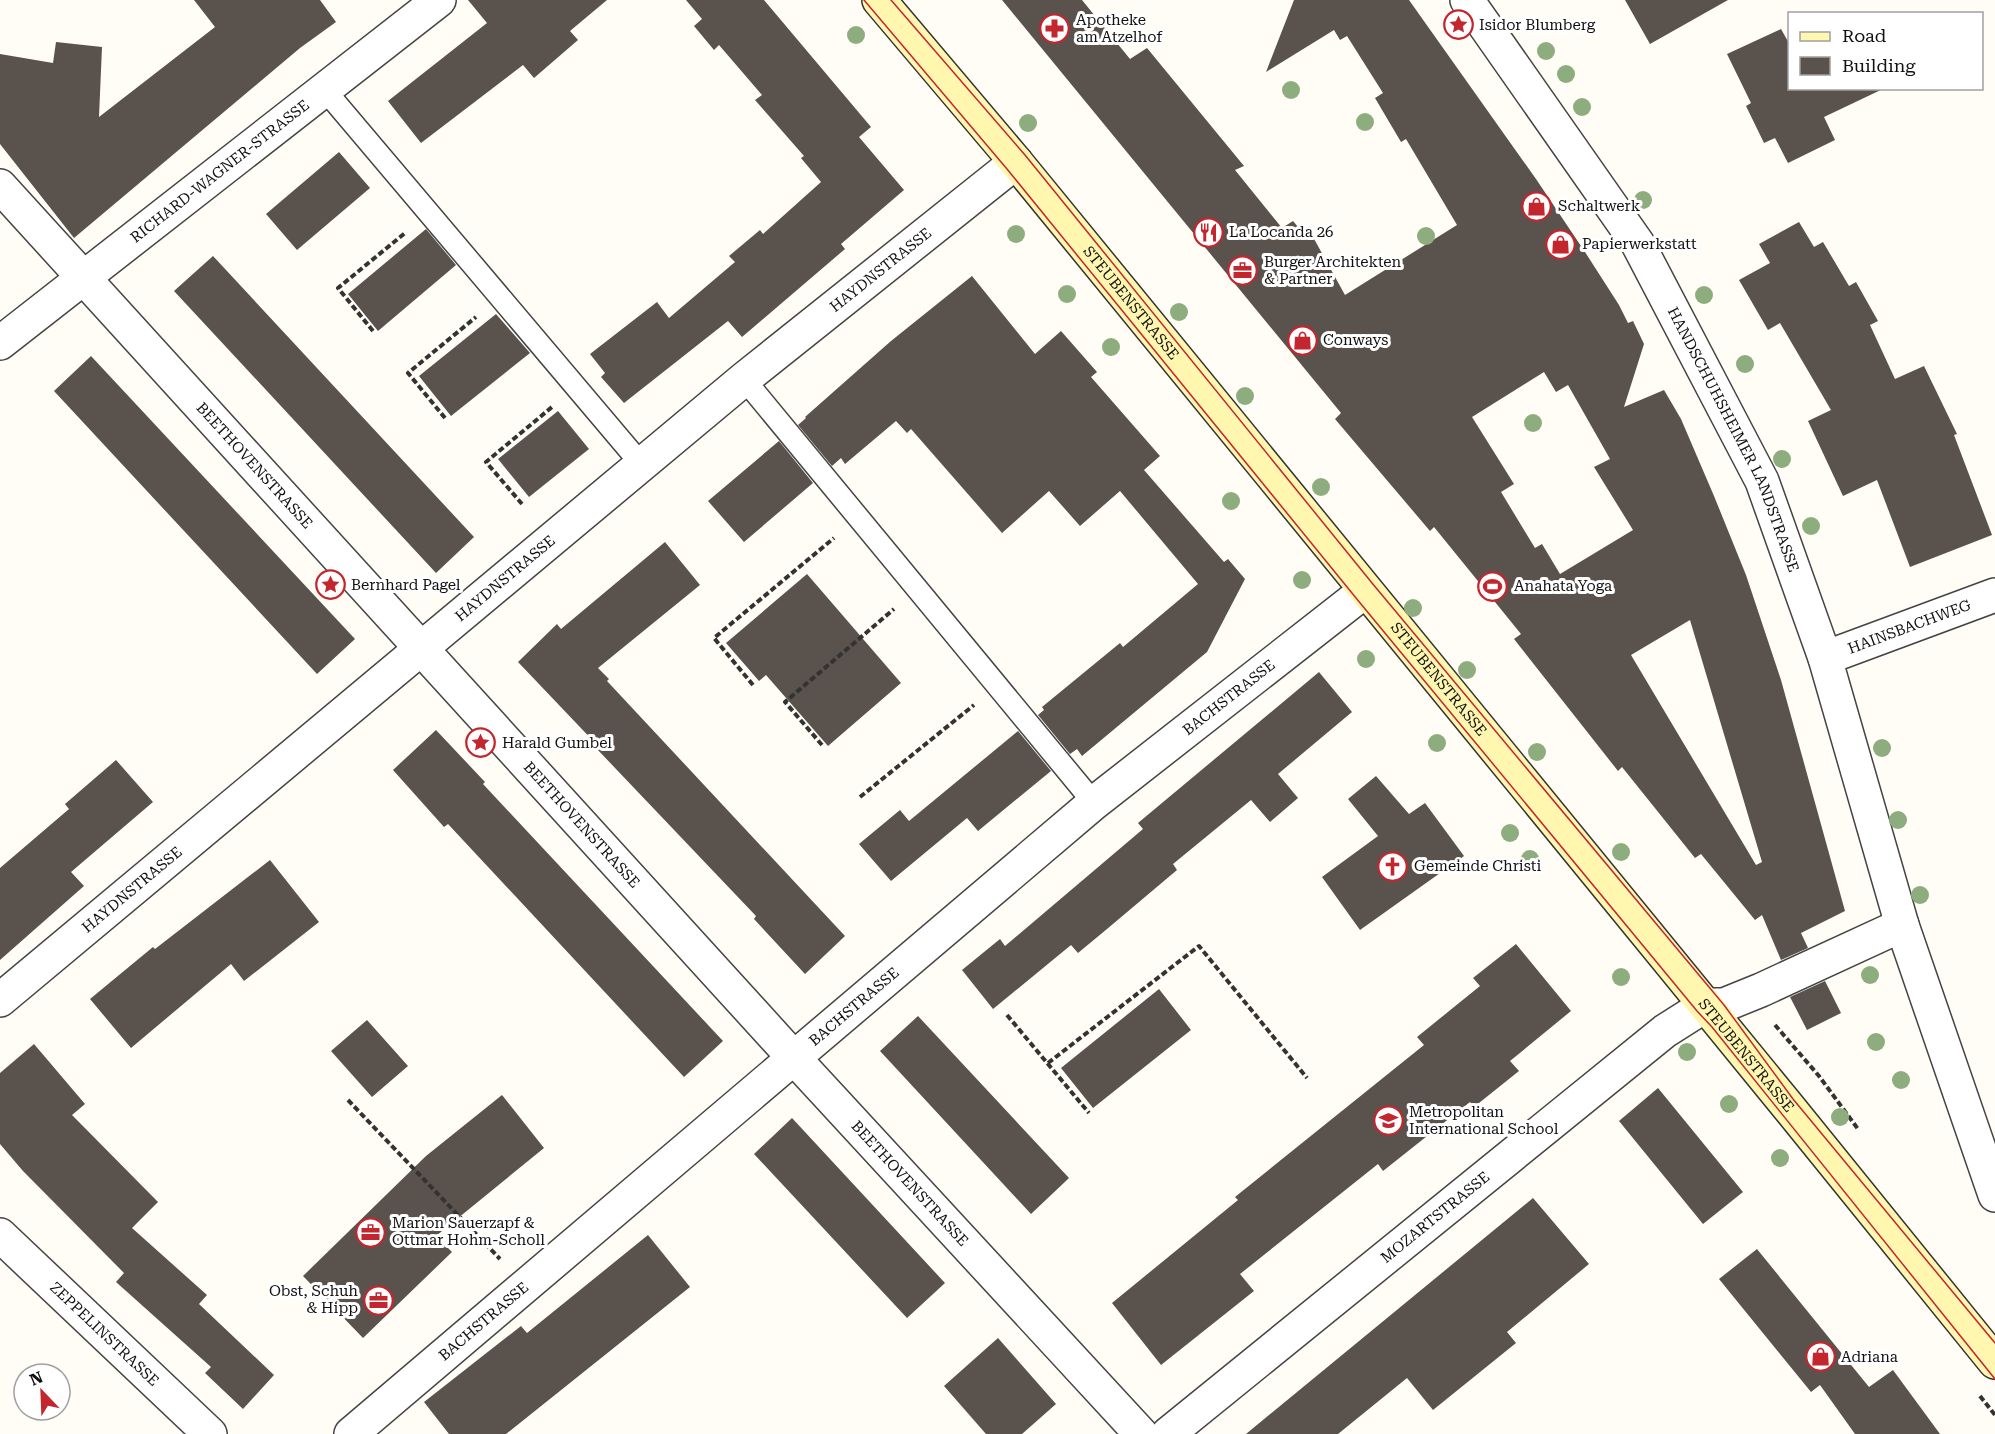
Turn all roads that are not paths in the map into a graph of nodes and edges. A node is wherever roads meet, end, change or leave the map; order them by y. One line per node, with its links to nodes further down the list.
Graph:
1 (439, 0): 4 (street, RICHARD-WAGNER-STRASSE)
2 (879, 0): 5 (main road, STEUBENSTRASSE)
3 (1467, 0): 14 (street, HANDSCHUHSHEIMER LANDSTRASSE)
4 (324, 89): 7 (street, RICHARD-WAGNER-STRASSE); 10 (lane)
5 (1016, 162): 9 (street, HAYDNSTRASSE); 11 (main road, STEUBENSTRASSE)
6 (0, 186): 7 (street, BEETHOVENSTRASSE)
7 (82, 279): 8 (street, RICHARD-WAGNER-STRASSE); 13 (street, BEETHOVENSTRASSE)
8 (0, 343)
9 (744, 379): 10 (street, HAYDNSTRASSE); 15 (lane)
10 (642, 465): 13 (street, HAYDNSTRASSE)
11 (1365, 591): 15 (street, BACHSTRASSE); 18 (main road, STEUBENSTRASSE)
12 (1995, 595): 14 (street, HAINSBACHWEG)
13 (421, 649): 17 (street, HAYDNSTRASSE); 19 (street, BEETHOVENSTRASSE)
14 (1825, 658): 16 (street, HANDSCHUHSHEIMER LANDSTRASSE)
15 (1094, 803): 19 (street, BACHSTRASSE)
16 (1902, 925): 18 (street); 20 (street, HANDSCHUHSHEIMER LANDSTRASSE)
17 (0, 1000)
18 (1706, 1005): 22 (main road, STEUBENSTRASSE); 26 (street, MOZARTSTRASSE)
19 (794, 1058): 24 (street, BACHSTRASSE); 25 (street, BEETHOVENSTRASSE)
20 (1995, 1195)
21 (0, 1235): 23 (street, ZEPPELINSTRASSE)
22 (1995, 1362)
23 (210, 1434)
24 (351, 1434)
25 (1141, 1434)
26 (1168, 1434)

